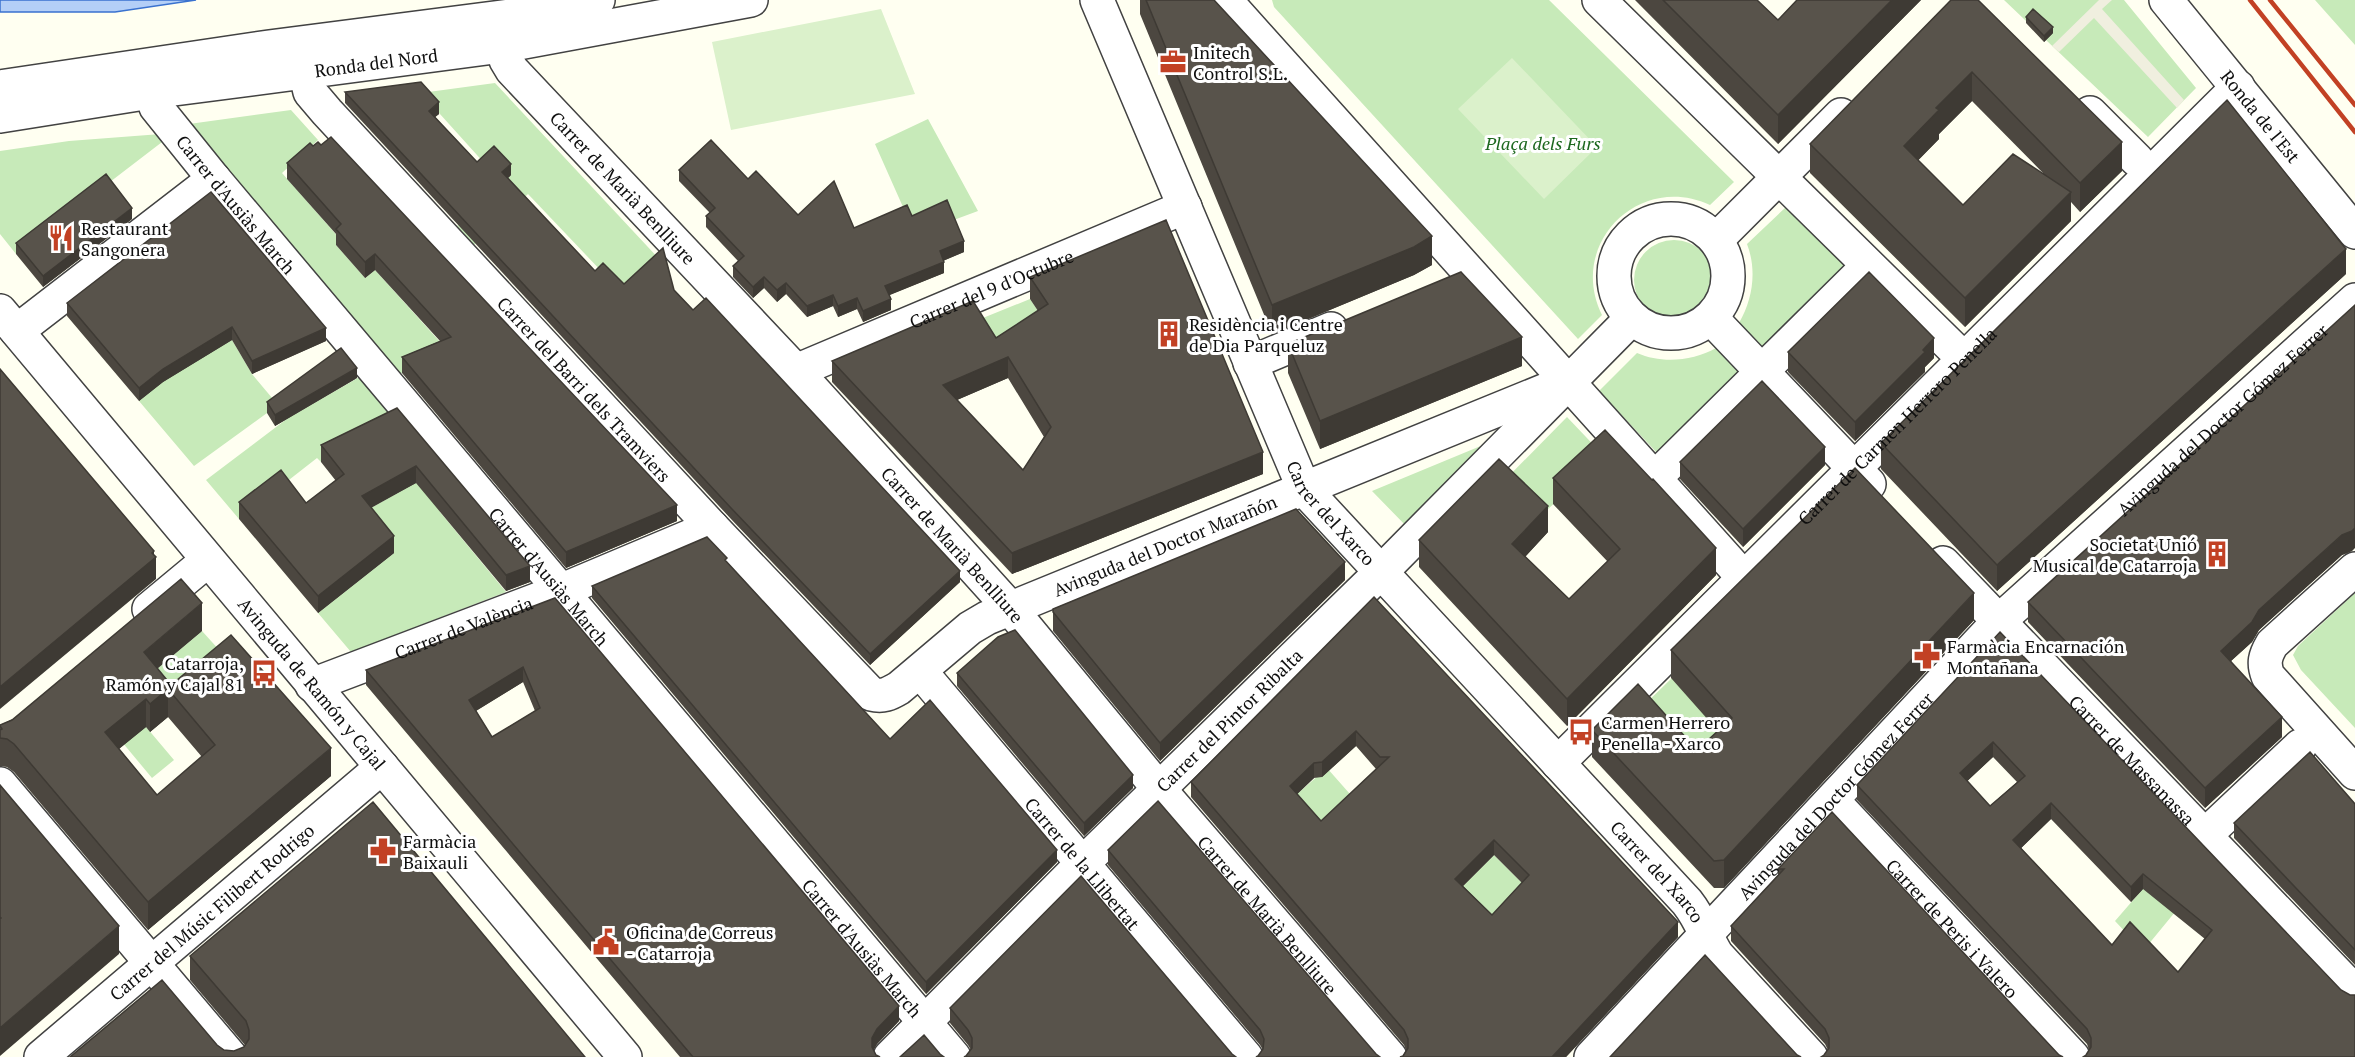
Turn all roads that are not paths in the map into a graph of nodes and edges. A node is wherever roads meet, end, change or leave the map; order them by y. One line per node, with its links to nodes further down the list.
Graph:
1 (598, 0): 9 (street, Ronda del Nord)
2 (751, 0): 7 (street, Ronda del Nord)
3 (1097, 0): 18 (street, Carrer del Xarco)
4 (1599, 0): 16 (street)
5 (2166, 0): 10 (street, Ronda de l'Est)
6 (1229, 3): 30 (street)
7 (502, 46): 8 (street, Ronda del Nord); 29 (street, Carrer de Marià Benlliure)
8 (305, 71): 12 (street, Ronda del Nord); 35 (street, Carrer del Barri dels Tramviers)
9 (0, 87)
10 (2238, 87): 19 (street, Ronda de l'Est); 27 (street, Carrer de Carmen Herrero Penella)
11 (1864, 91): 16 (street)
12 (151, 92): 14 (street, Ronda del Nord); 17 (street, Carrer d'Ausiàs March)
13 (2073, 96): 15 (street)
14 (0, 116)
15 (2137, 160)
16 (1780, 177): 20 (street); 27 (street)
17 (214, 178): 26 (street); 41 (street, Carrer d'Ausiàs March)
18 (1185, 207): 28 (street, Carrer del Xarco); 29 (street, Carrer del 9 d'Octubre)
19 (2355, 232)
20 (1716, 240): 24 (street); 25 (street)
21 (1859, 275): 31 (street)
22 (2355, 300): 43 (street, Avinguda del Doctor Gómez Ferrer)
23 (1364, 316): 28 (street)
24 (1632, 318): 25 (street); 30 (street)
25 (1711, 318): 32 (street)
26 (9, 321): 37 (street, Avinguda de Ramón y Cajal)
27 (1964, 359): 32 (street, Carrer de Carmen Herrero Penella)
28 (1250, 363): 33 (street, Carrer del Xarco)
29 (796, 372): 42 (street, Carrer de Marià Benlliure)
30 (1568, 381): 33 (street, Avinguda del Doctor Marañón); 39 (street, Carrer del Pintor Ribalta); 40 (street)
31 (1665, 468)
32 (1854, 469): 34 (street); 40 (street, Carrer de Carmen Herrero Penella)
33 (1304, 489): 39 (street, Carrer del Xarco); 42 (street, Avinguda del Doctor Marañón)
34 (1892, 509)
35 (712, 527): 41 (street, Carrer de València); 47 (street, Carrer del Barri dels Tramviers)
36 (1923, 542): 43 (street, Carrer de Massanassa)
37 (207, 560): 44 (street); 46 (street, Avinguda de Ramón y Cajal)
38 (2355, 569): 51 (street)
39 (1380, 573): 49 (street, Carrer del Xarco); 53 (street, Carrer del Pintor Ribalta)
40 (1744, 578): 49 (street, Carrer de Carmen Herrero Penella)
41 (560, 591): 46 (street, Carrer de València); 60 (street, Carrer d'Ausiàs March)
42 (1010, 608): 45 (street, Avinguda del Doctor Marañón); 53 (street, Carrer de Marià Benlliure)
43 (1999, 621): 54 (street, Avinguda del Doctor Gómez Ferrer); 59 (street, Carrer de Massanassa)
44 (126, 628)
45 (920, 671): 47 (street, Avinguda del Doctor Marañón); 56 (street, Carrer de la Llibertat)
46 (312, 686): 50 (street, Avinguda de Ramón y Cajal)
47 (879, 696)
48 (2300, 746): 55 (street)
49 (1558, 763): 57 (street, Carrer del Xarco)
50 (382, 767): 58 (street, Carrer del Músic Filibert Rodrigo); 63 (street, Avinguda de Ramón y Cajal)
51 (2355, 773)
52 (0, 784): 58 (street)
53 (1159, 789): 56 (street, Carrer del Pintor Ribalta); 67 (street, Carrer de Marià Benlliure)
54 (1832, 800): 57 (street, Avinguda del Doctor Gómez Ferrer); 70 (street, Carrer de Peris i Valero)
55 (2215, 826)
56 (1083, 863): 60 (street, Carrer del Pintor Ribalta); 66 (street, Carrer de la Llibertat)
57 (1707, 933): 68 (street, Avinguda del Doctor Gómez Ferrer); 69 (street, Carrer del Xarco)
58 (150, 962): 61 (street, Carrer del Músic Filibert Rodrigo); 62 (street)
59 (2355, 993)
60 (924, 1022): 64 (street, Carrer del Pintor Ribalta); 65 (street, Carrer d'Ausiàs March)
61 (40, 1057)
62 (231, 1057)
63 (625, 1057)
64 (890, 1057)
65 (954, 1057)
66 (1246, 1057)
67 (1390, 1057)
68 (1592, 1057)
69 (1811, 1057)
70 (2073, 1057)

